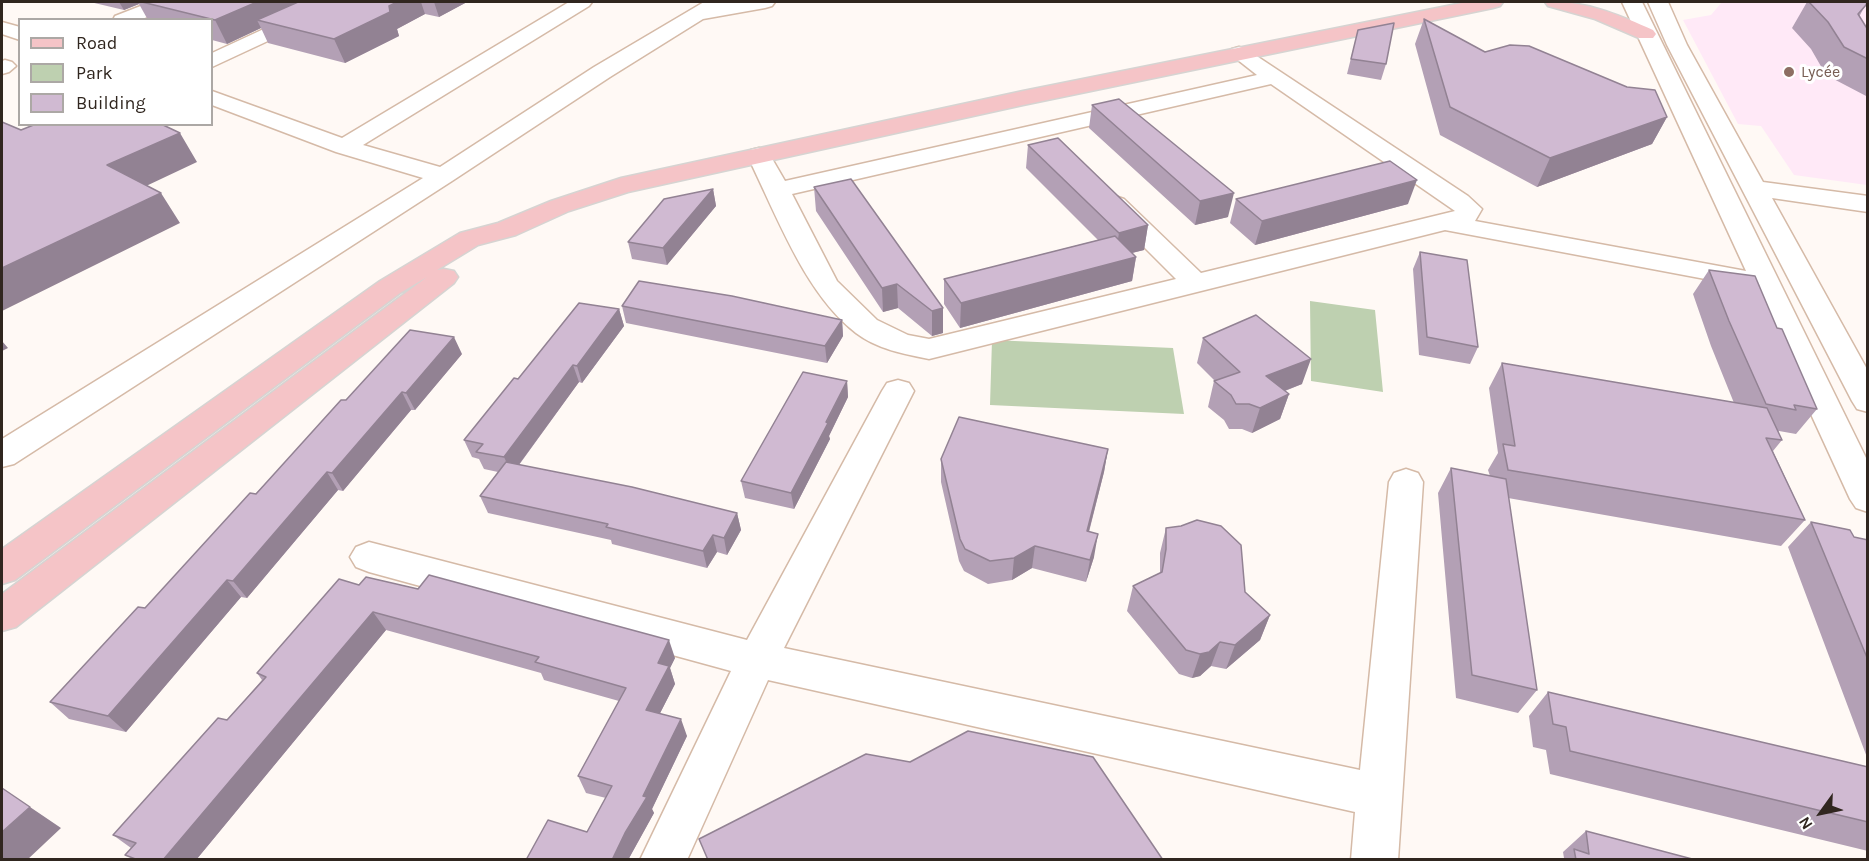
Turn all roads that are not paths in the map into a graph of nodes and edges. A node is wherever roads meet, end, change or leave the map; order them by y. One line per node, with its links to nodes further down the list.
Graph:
1 (166, 2): 10 (street)
2 (336, 2): 15 (street)
3 (582, 2): 18 (street)
4 (765, 2): 9 (street)
5 (1493, 2): 14 (main road)
6 (1555, 2): 13 (main road)
7 (1632, 2): 13 (street)
8 (1658, 2): 22 (street)
9 (707, 8): 20 (street)
10 (127, 18)
11 (2, 28): 12 (street)
12 (18, 33)
13 (1646, 34): 28 (street)
14 (1239, 53): 16 (street); 19 (main road)
15 (213, 61)
16 (1275, 77): 23 (street); 25 (street)
17 (213, 98): 18 (street)
18 (345, 147): 20 (street)
19 (759, 155): 23 (street); 26 (main road)
20 (443, 176): 31 (street)
21 (1098, 186): 27 (street)
22 (1754, 188): 24 (street); 30 (street)
23 (777, 190): 27 (street)
24 (1868, 204)
25 (1444, 222): 27 (street); 28 (street)
26 (507, 229): 35 (main road); 36 (main road)
27 (1195, 283)
28 (1764, 283): 33 (street)
29 (898, 391): 37 (street)
30 (1868, 401)
31 (2, 455)
32 (1406, 482): 38 (street)
33 (1868, 499)
34 (369, 557): 37 (street)
35 (2, 569)
36 (2, 615)
37 (757, 660): 38 (street); 39 (street)
38 (1379, 796): 40 (street)
39 (663, 860)
40 (1374, 860)

